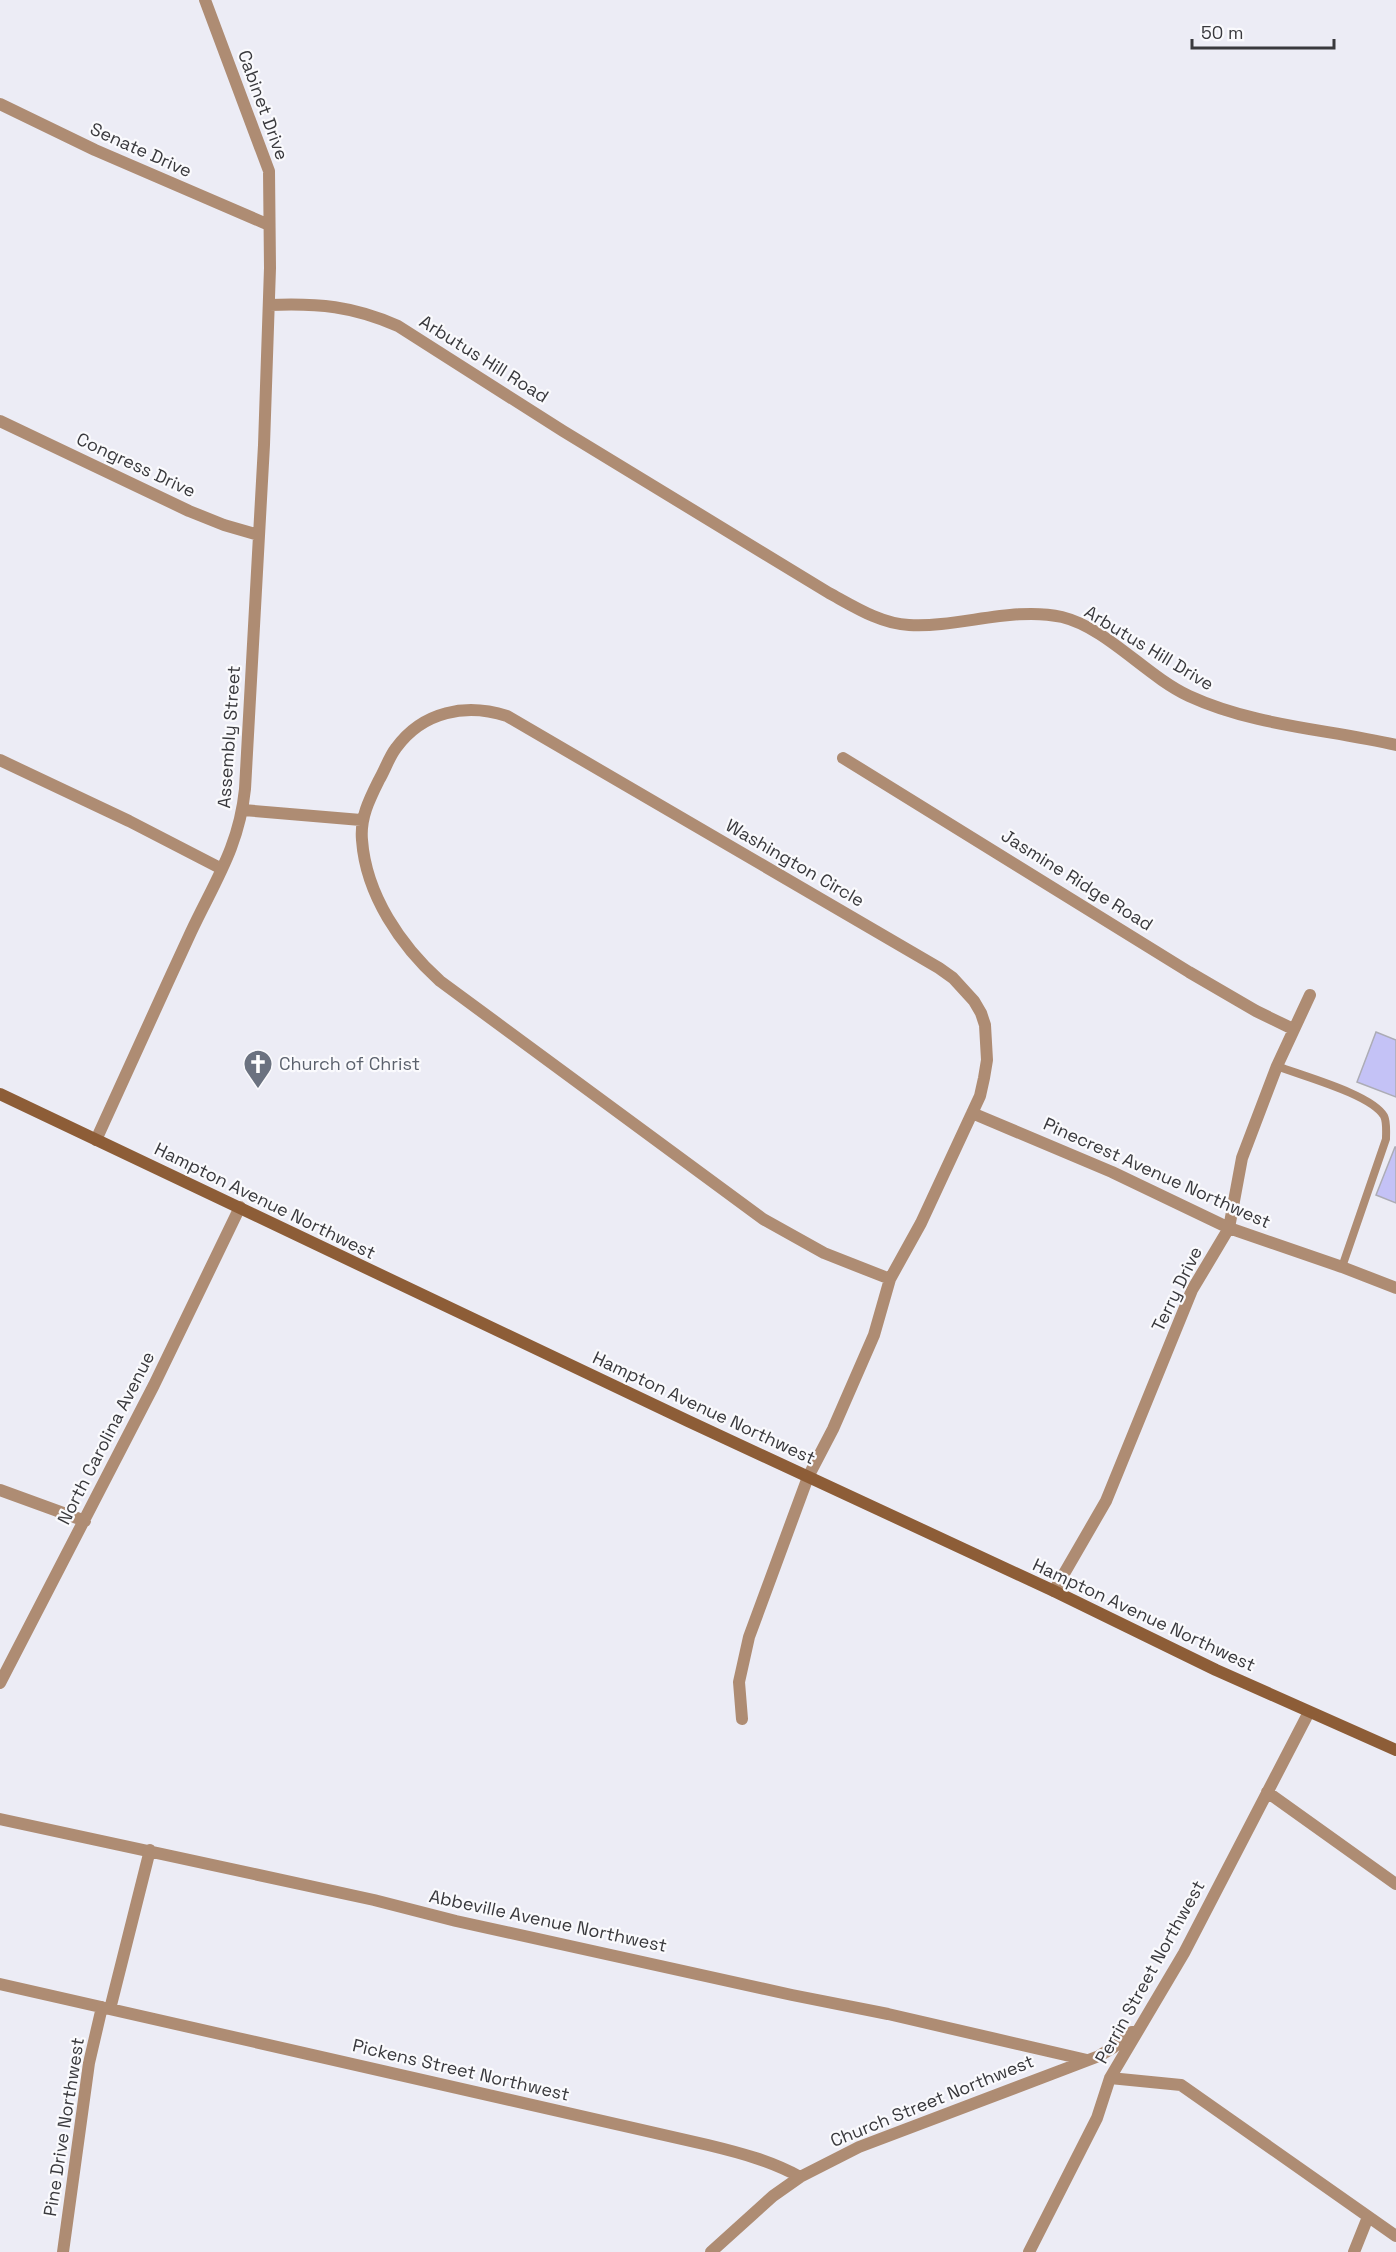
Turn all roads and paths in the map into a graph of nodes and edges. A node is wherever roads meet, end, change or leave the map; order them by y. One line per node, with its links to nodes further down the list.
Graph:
1 (205, 0): 3 (street, Cabinet Drive)
2 (0, 104): 3 (street, Senate Drive)
3 (269, 225): 4 (street, Cabinet Drive)
4 (269, 305): 6 (street, Arbutus Hill Road); 7 (street, Assembly Street)
5 (0, 421): 7 (street, Congress Drive)
6 (664, 492): 8 (street, Arbutus Hill Drive)
7 (259, 535): 11 (street, Assembly Street)
8 (1396, 745)
9 (843, 758): 15 (street, Jasmine Ridge Road)
10 (0, 760): 13 (street)
11 (243, 810): 12 (street); 13 (street, Assembly Street)
12 (361, 820): 18 (street, Washington Circle); 23 (street)
13 (222, 869): 19 (street, Assembly Street)
14 (1310, 995): 15 (street, Terry Drive)
15 (1293, 1029): 16 (street, Terry Drive)
16 (1278, 1066): 21 (street, Terry Drive); 22 (lane)
17 (0, 1094): 19 (street, Hampton Avenue Northwest)
18 (972, 1113): 21 (street, Pinecrest Avenue Northwest); 23 (street, Washington Circle)
19 (96, 1140): 20 (street, Hampton Avenue Northwest)
20 (240, 1207): 25 (street, Hampton Avenue Northwest); 27 (street, North Carolina Avenue)
21 (1230, 1228): 22 (street, Pinecrest Avenue Northwest); 28 (street, Terry Drive)
22 (1342, 1267): 24 (street, Pinecrest Avenue Northwest)
23 (890, 1279): 25 (street, Washington Circle)
24 (1396, 1288)
25 (808, 1477): 28 (street, Hampton Avenue Northwest); 31 (street, Washington Circle)
26 (0, 1490): 27 (street)
27 (85, 1521): 29 (street, North Carolina Avenue)
28 (1054, 1591): 30 (street, Hampton Avenue Northwest)
29 (0, 1683)
30 (1309, 1712): 32 (street, Hampton Avenue Northwest); 33 (street, Perrin Street Northwest)
31 (742, 1719)
32 (1396, 1750)
33 (1267, 1792): 36 (street); 39 (street, Perrin Street Northwest)
34 (0, 1819): 35 (street, Abbeville Avenue Northwest)
35 (150, 1850): 38 (street, Pine Drive Northwest); 40 (street, Abbeville Avenue Northwest)
36 (1396, 1884)
37 (0, 1984): 38 (street, Pickens Street Northwest)
38 (106, 2008): 42 (street, Pickens Street Northwest); 45 (street, Pine Drive Northwest)
39 (1150, 2010): 40 (street, Church Street Northwest); 41 (street, Perrin Street Northwest)
40 (1087, 2060): 42 (street, Church Street Northwest)
41 (1110, 2078): 43 (street); 47 (street, Perrin Street Northwest)
42 (800, 2177): 46 (street, Church Street Northwest)
43 (1368, 2217): 44 (street); 48 (street)
44 (1396, 2236)
45 (63, 2252)
46 (711, 2252)
47 (1029, 2252)
48 (1354, 2252)

